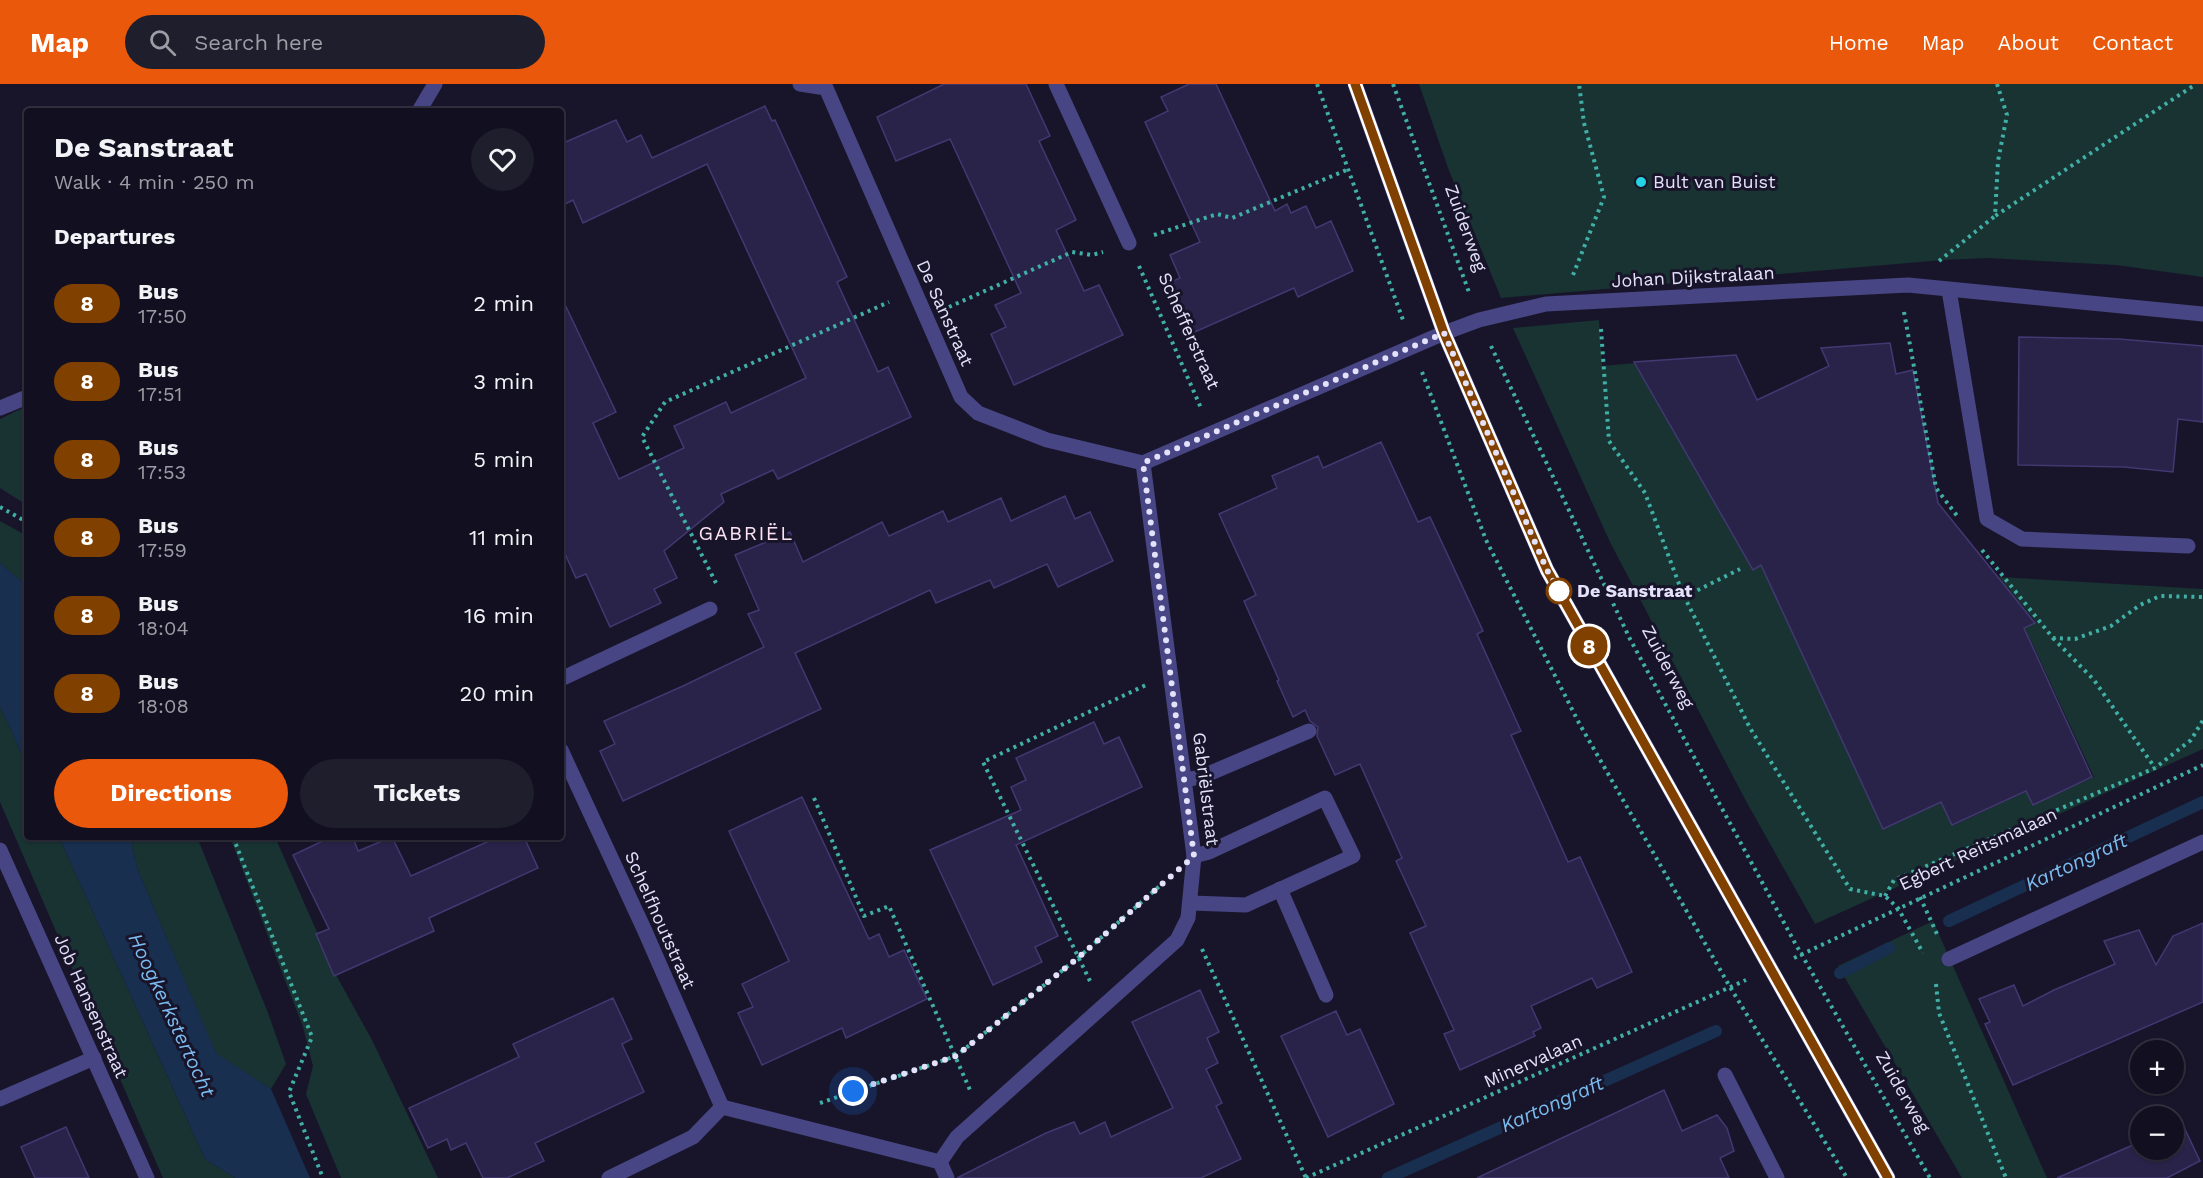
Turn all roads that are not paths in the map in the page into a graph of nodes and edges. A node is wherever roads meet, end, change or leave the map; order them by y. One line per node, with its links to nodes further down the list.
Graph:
1 (435, 84): 6 (street)
2 (800, 84): 5 (street, De Sanstraat)
3 (1056, 84): 7 (street)
4 (1355, 84): 10 (street)
5 (830, 86): 13 (street, De Sanstraat)
6 (421, 108)
7 (1129, 243)
8 (1949, 290): 9 (street, Johan Dijkstralaan); 10 (street, Johan Dijkstralaan); 14 (street)
9 (2203, 314)
10 (1444, 333): 13 (street); 36 (street)
11 (24, 397): 12 (street)
12 (0, 408)
13 (1143, 463): 19 (street, Gabriëlstraat)
14 (2188, 546)
15 (710, 609): 16 (street)
16 (564, 678)
17 (1309, 731): 19 (street)
18 (564, 756): 30 (street, Schelfhoutstraat)
19 (1185, 780): 22 (street, Gabriëlstraat)
20 (2203, 842): 25 (street)
21 (0, 850): 27 (street, Job Hansenstraat)
22 (1194, 856): 23 (street); 24 (street, Gabriëlstraat)
23 (1280, 889): 24 (street); 26 (street)
24 (1190, 910): 31 (street, Gabriëlstraat)
25 (1949, 959)
26 (1326, 995)
27 (94, 1058): 29 (street); 32 (street, Job Hansenstraat)
28 (1725, 1075): 35 (street)
29 (0, 1100)
30 (722, 1107): 31 (street); 33 (street)
31 (940, 1162): 34 (street)
32 (147, 1178)
33 (609, 1178)
34 (948, 1178)
35 (1777, 1178)
36 (1888, 1178)

